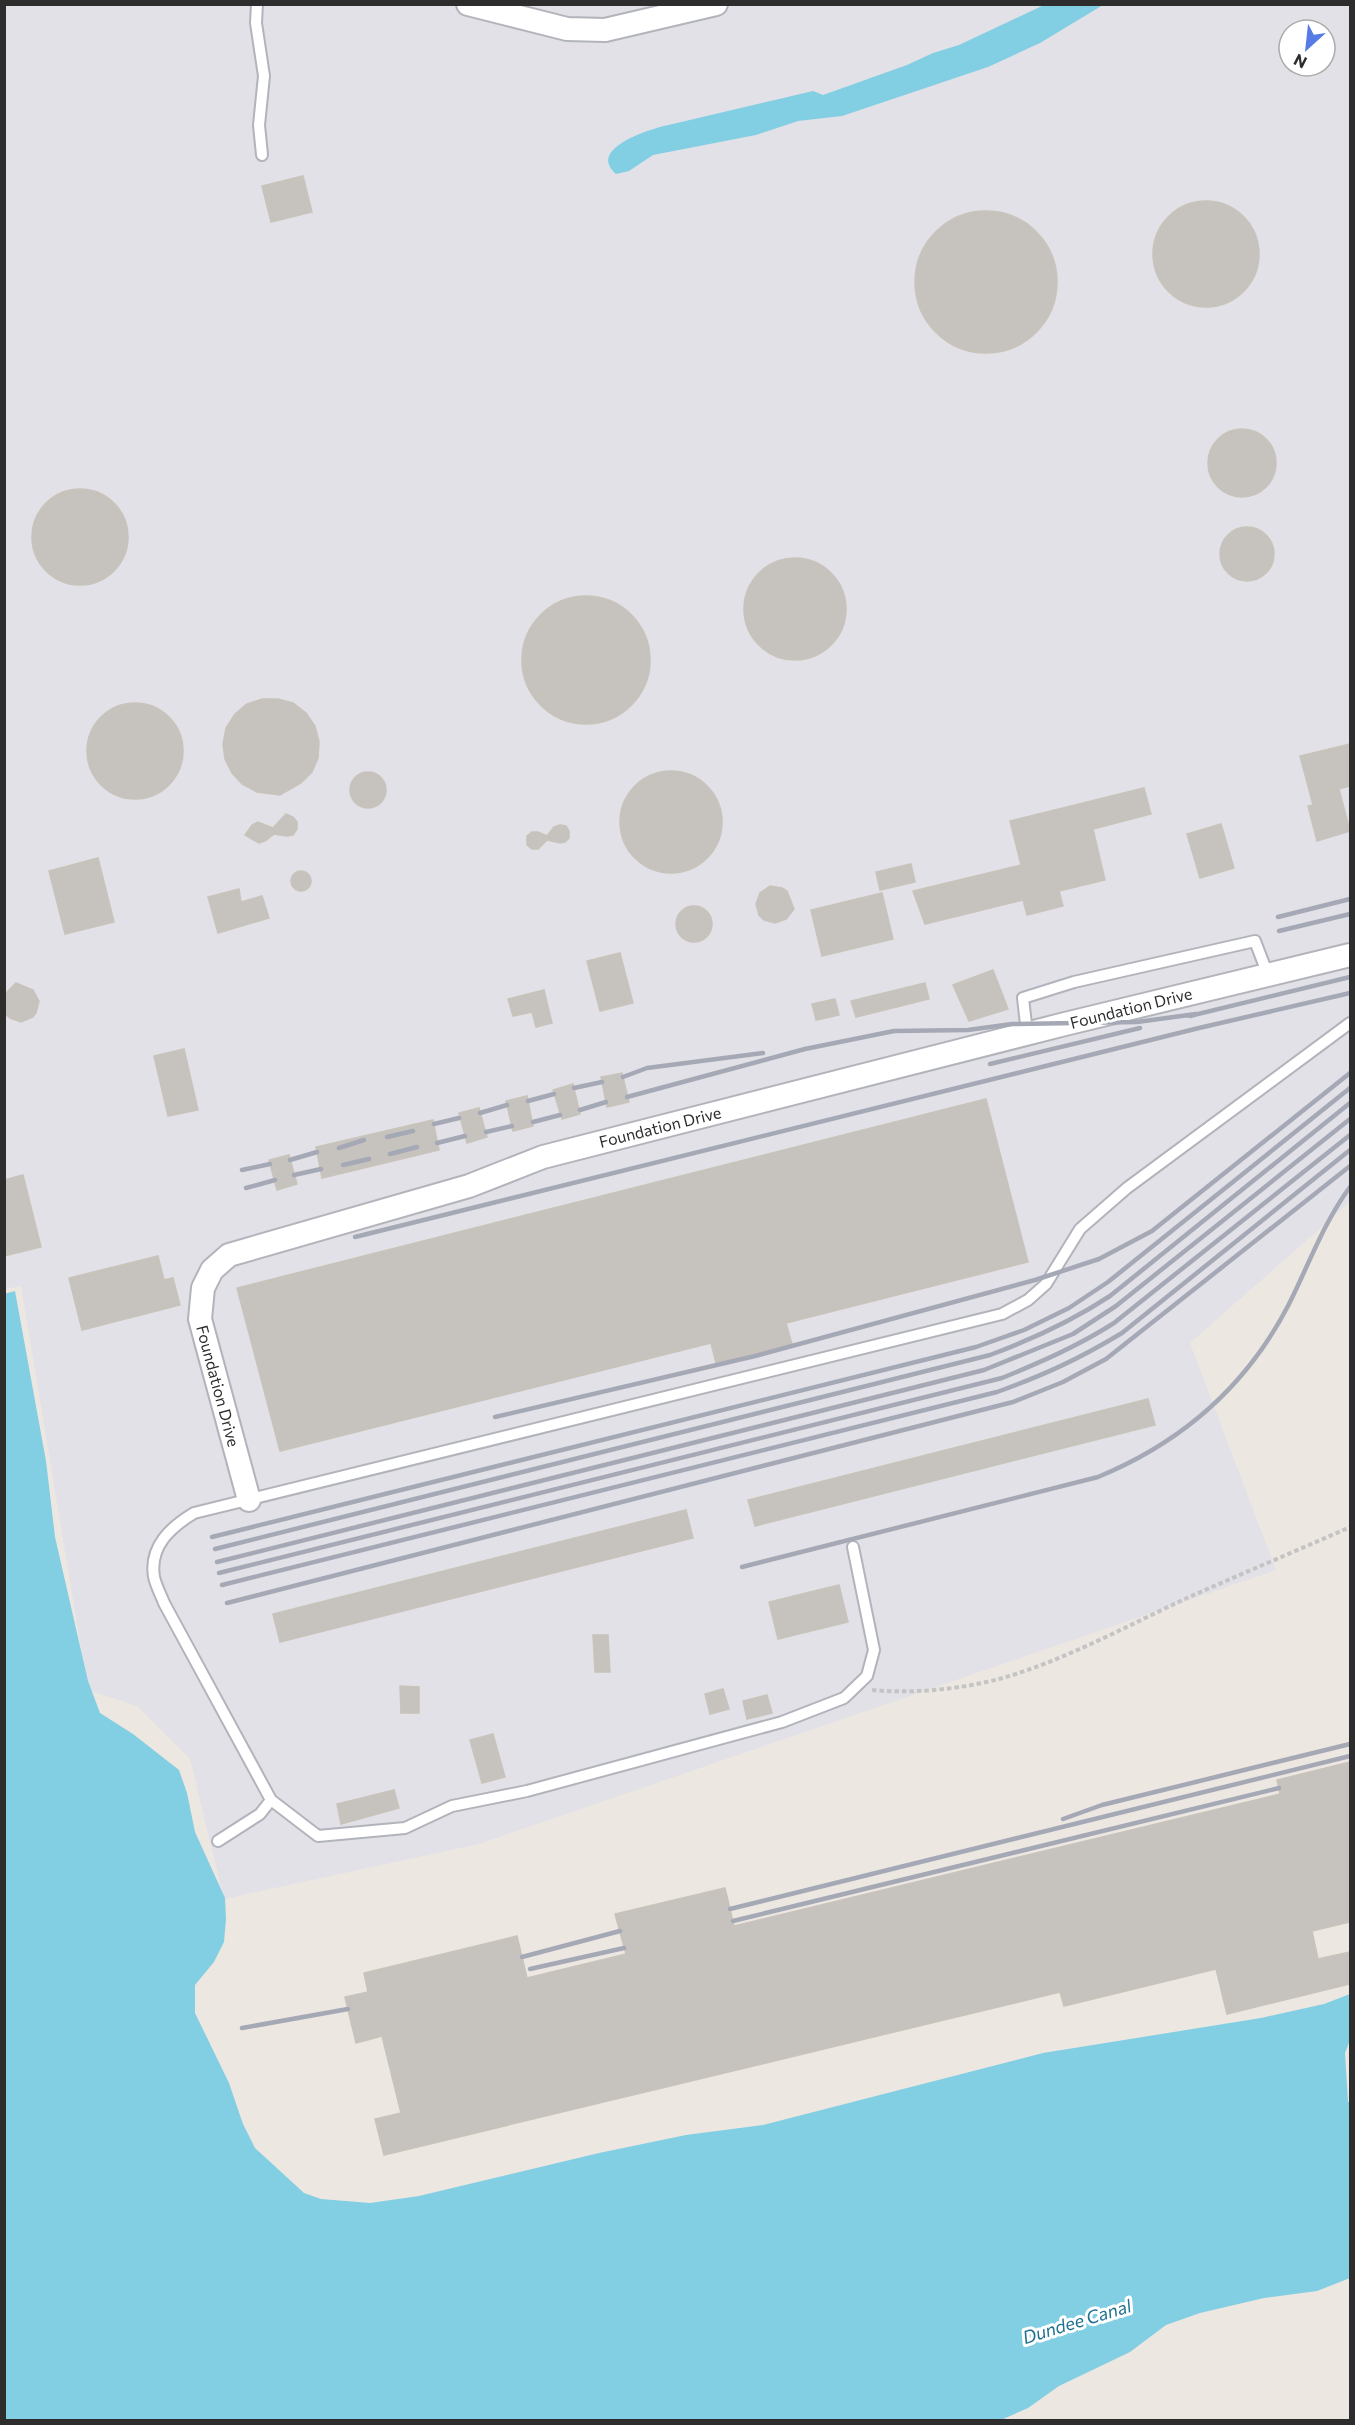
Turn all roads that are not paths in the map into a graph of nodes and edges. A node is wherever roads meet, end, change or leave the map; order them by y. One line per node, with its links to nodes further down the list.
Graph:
1 (257, 4): 4 (lane)
2 (468, 4): 3 (street)
3 (716, 4)
4 (262, 155)
5 (1350, 955): 6 (street, Foundation Drive)
6 (1268, 975): 8 (street, Foundation Drive); 8 (lane)
7 (1350, 1023): 9 (lane)
8 (1028, 1034): 9 (street, Foundation Drive)
9 (249, 1500): 11 (lane)
10 (853, 1547): 11 (lane)
11 (271, 1800): 12 (lane)
12 (218, 1841)

